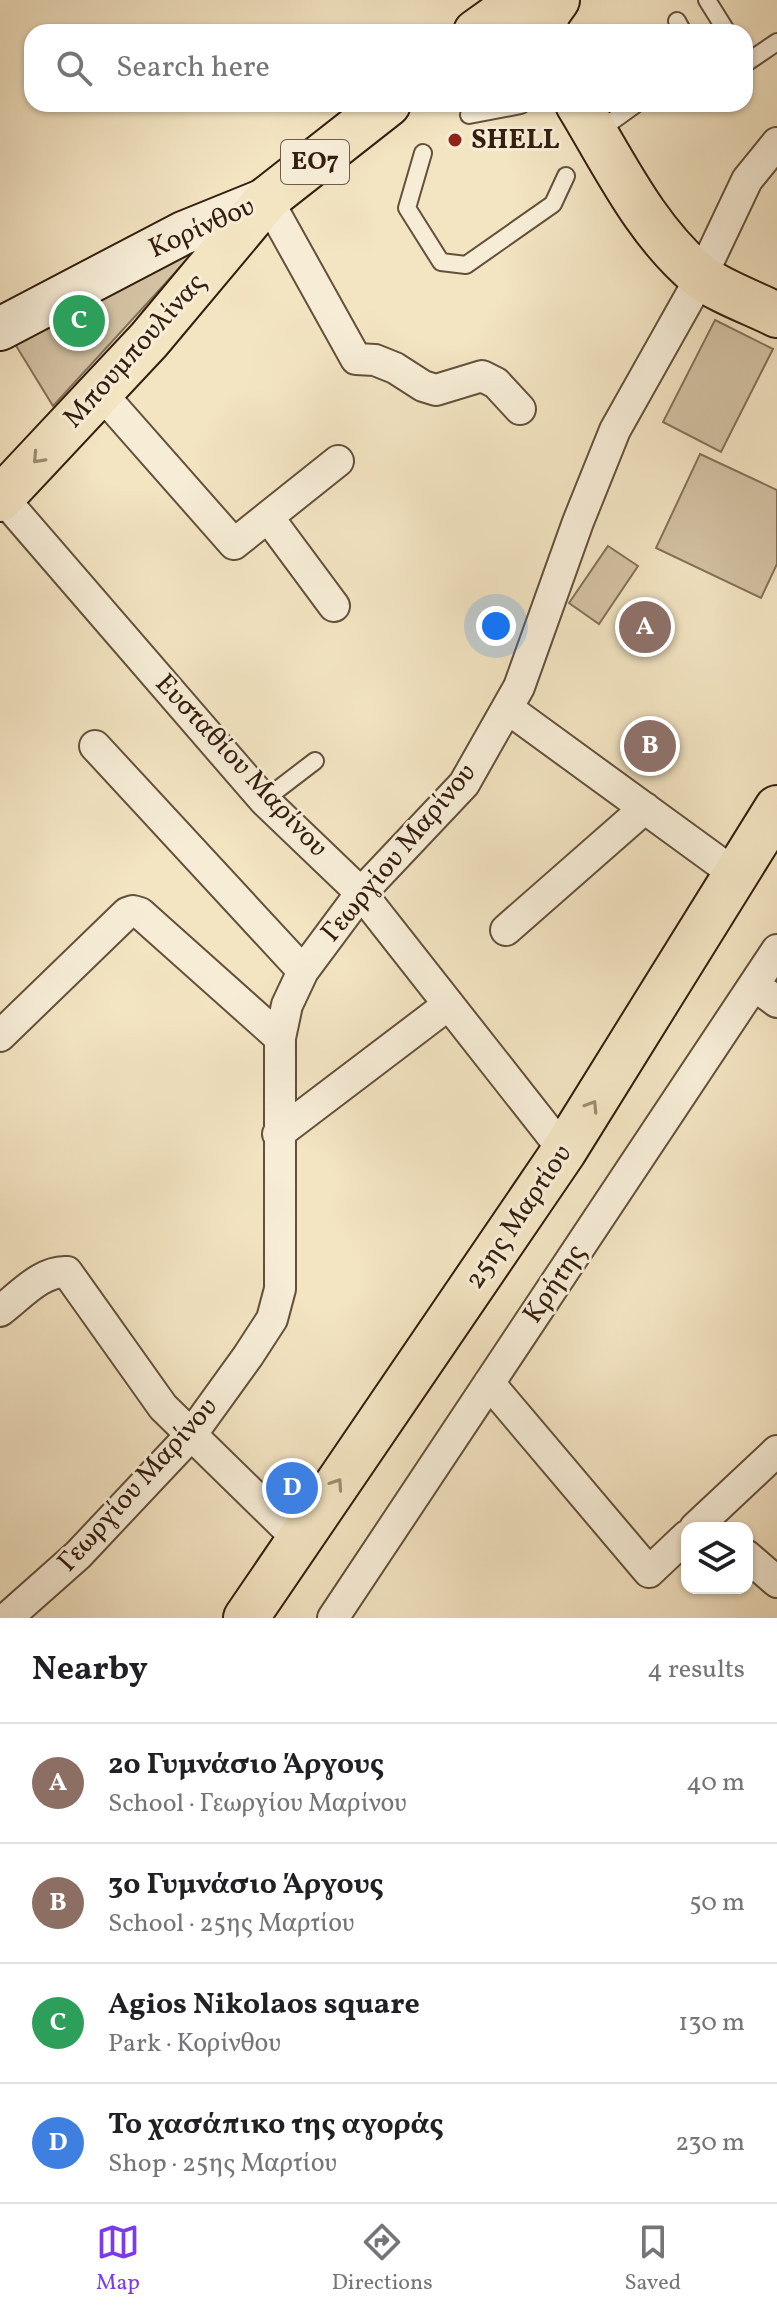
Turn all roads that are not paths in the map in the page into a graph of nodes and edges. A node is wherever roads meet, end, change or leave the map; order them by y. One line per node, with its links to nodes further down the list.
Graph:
1 (521, 0): 4 (main road)
2 (557, 0): 5 (main road)
3 (707, 0): 6 (lane)
4 (495, 24)
5 (545, 24)
6 (722, 24)
7 (777, 42): 8 (lane)
8 (753, 58)
9 (378, 112): 17 (main road, Κορίνθου / ΕΟ7)
10 (485, 112): 12 (lane)
11 (610, 112): 13 (lane)
12 (469, 115)
13 (587, 119): 18 (main road)
14 (777, 143): 18 (street, Γεωργίου Μαρίνου)
15 (423, 153): 16 (lane)
16 (566, 176)
17 (267, 199): 20 (main road, Κορίνθου / ΕΟ7); 21 (main road, Μπουμπουλίνας); 22 (street)
18 (701, 277): 19 (main road); 27 (street, Γεωργίου Μαρίνου)
19 (777, 315)
20 (0, 329)
21 (100, 392): 24 (main road, Μπουμπουλίνας, one-way to 24); 25 (street)
22 (520, 409)
23 (338, 461): 25 (street)
24 (1, 498): 30 (street, Ευσταθίου Μαρίνου)
25 (268, 517): 26 (street)
26 (334, 606)
27 (507, 708): 31 (street); 34 (street, Γεωργίου Μαρίνου)
28 (95, 746): 37 (street)
29 (315, 761): 30 (lane)
30 (264, 800): 34 (street, Ευσταθίου Μαρίνου)
31 (645, 808): 33 (street); 35 (street)
32 (777, 808): 33 (main road, 25ης Μαρτίου)
33 (735, 874): 43 (main road, 25ης Μαρτίου, one-way to 33)
34 (361, 893): 37 (street, Γεωργίου Μαρίνου); 39 (street, Ευσταθίου Μαρίνου)
35 (506, 930)
36 (777, 950): 38 (street, Κρήτης)
37 (303, 971): 41 (street, Γεωργίου Μαρίνου)
38 (765, 993): 45 (street, Κρήτης)
39 (448, 1005): 42 (street); 43 (street, Ευσταθίου Μαρίνου)
40 (0, 1036): 41 (street)
41 (280, 1038): 42 (street, Γεωργίου Μαρίνου)
42 (278, 1134): 46 (street, Γεωργίου Μαρίνου)
43 (564, 1151): 49 (main road, 25ης Μαρτίου, one-way to 43)
44 (0, 1311): 46 (street)
45 (489, 1383): 50 (street); 55 (street, Κρήτης)
46 (191, 1435): 49 (street); 53 (street, Γεωργίου Μαρίνου)
47 (777, 1451): 48 (street)
48 (706, 1522)
49 (299, 1540): 54 (main road, 25ης Μαρτίου)
50 (681, 1544)
51 (753, 1561): 52 (street)
52 (777, 1582)
53 (7, 1618)
54 (246, 1618)
55 (333, 1618)

